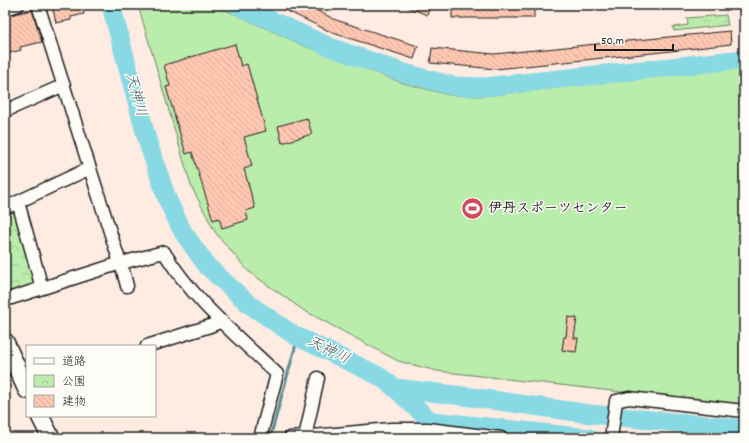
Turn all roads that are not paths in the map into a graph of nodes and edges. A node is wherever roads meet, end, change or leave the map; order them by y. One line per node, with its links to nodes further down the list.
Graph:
1 (18, 5): 3 (street)
2 (38, 5): 4 (street)
3 (5, 9)
4 (64, 85): 5 (street); 6 (street)
5 (5, 111)
6 (90, 168): 7 (street); 9 (street)
7 (18, 202): 8 (street); 11 (street)
8 (5, 208)
9 (121, 263): 10 (street); 11 (street); 13 (street)
10 (127, 286)
11 (42, 288): 12 (street)
12 (5, 300)
13 (222, 321): 15 (street); 24 (street)
14 (5, 342): 17 (main road)
15 (150, 345)
16 (318, 378): 22 (street)
17 (26, 386)
18 (744, 412): 21 (street)
19 (40, 417): 23 (main road)
20 (415, 434): 22 (street); 26 (street)
21 (612, 434)
22 (305, 437): 25 (street)
23 (50, 438)
24 (260, 438)
25 (290, 438)
26 (501, 438)

